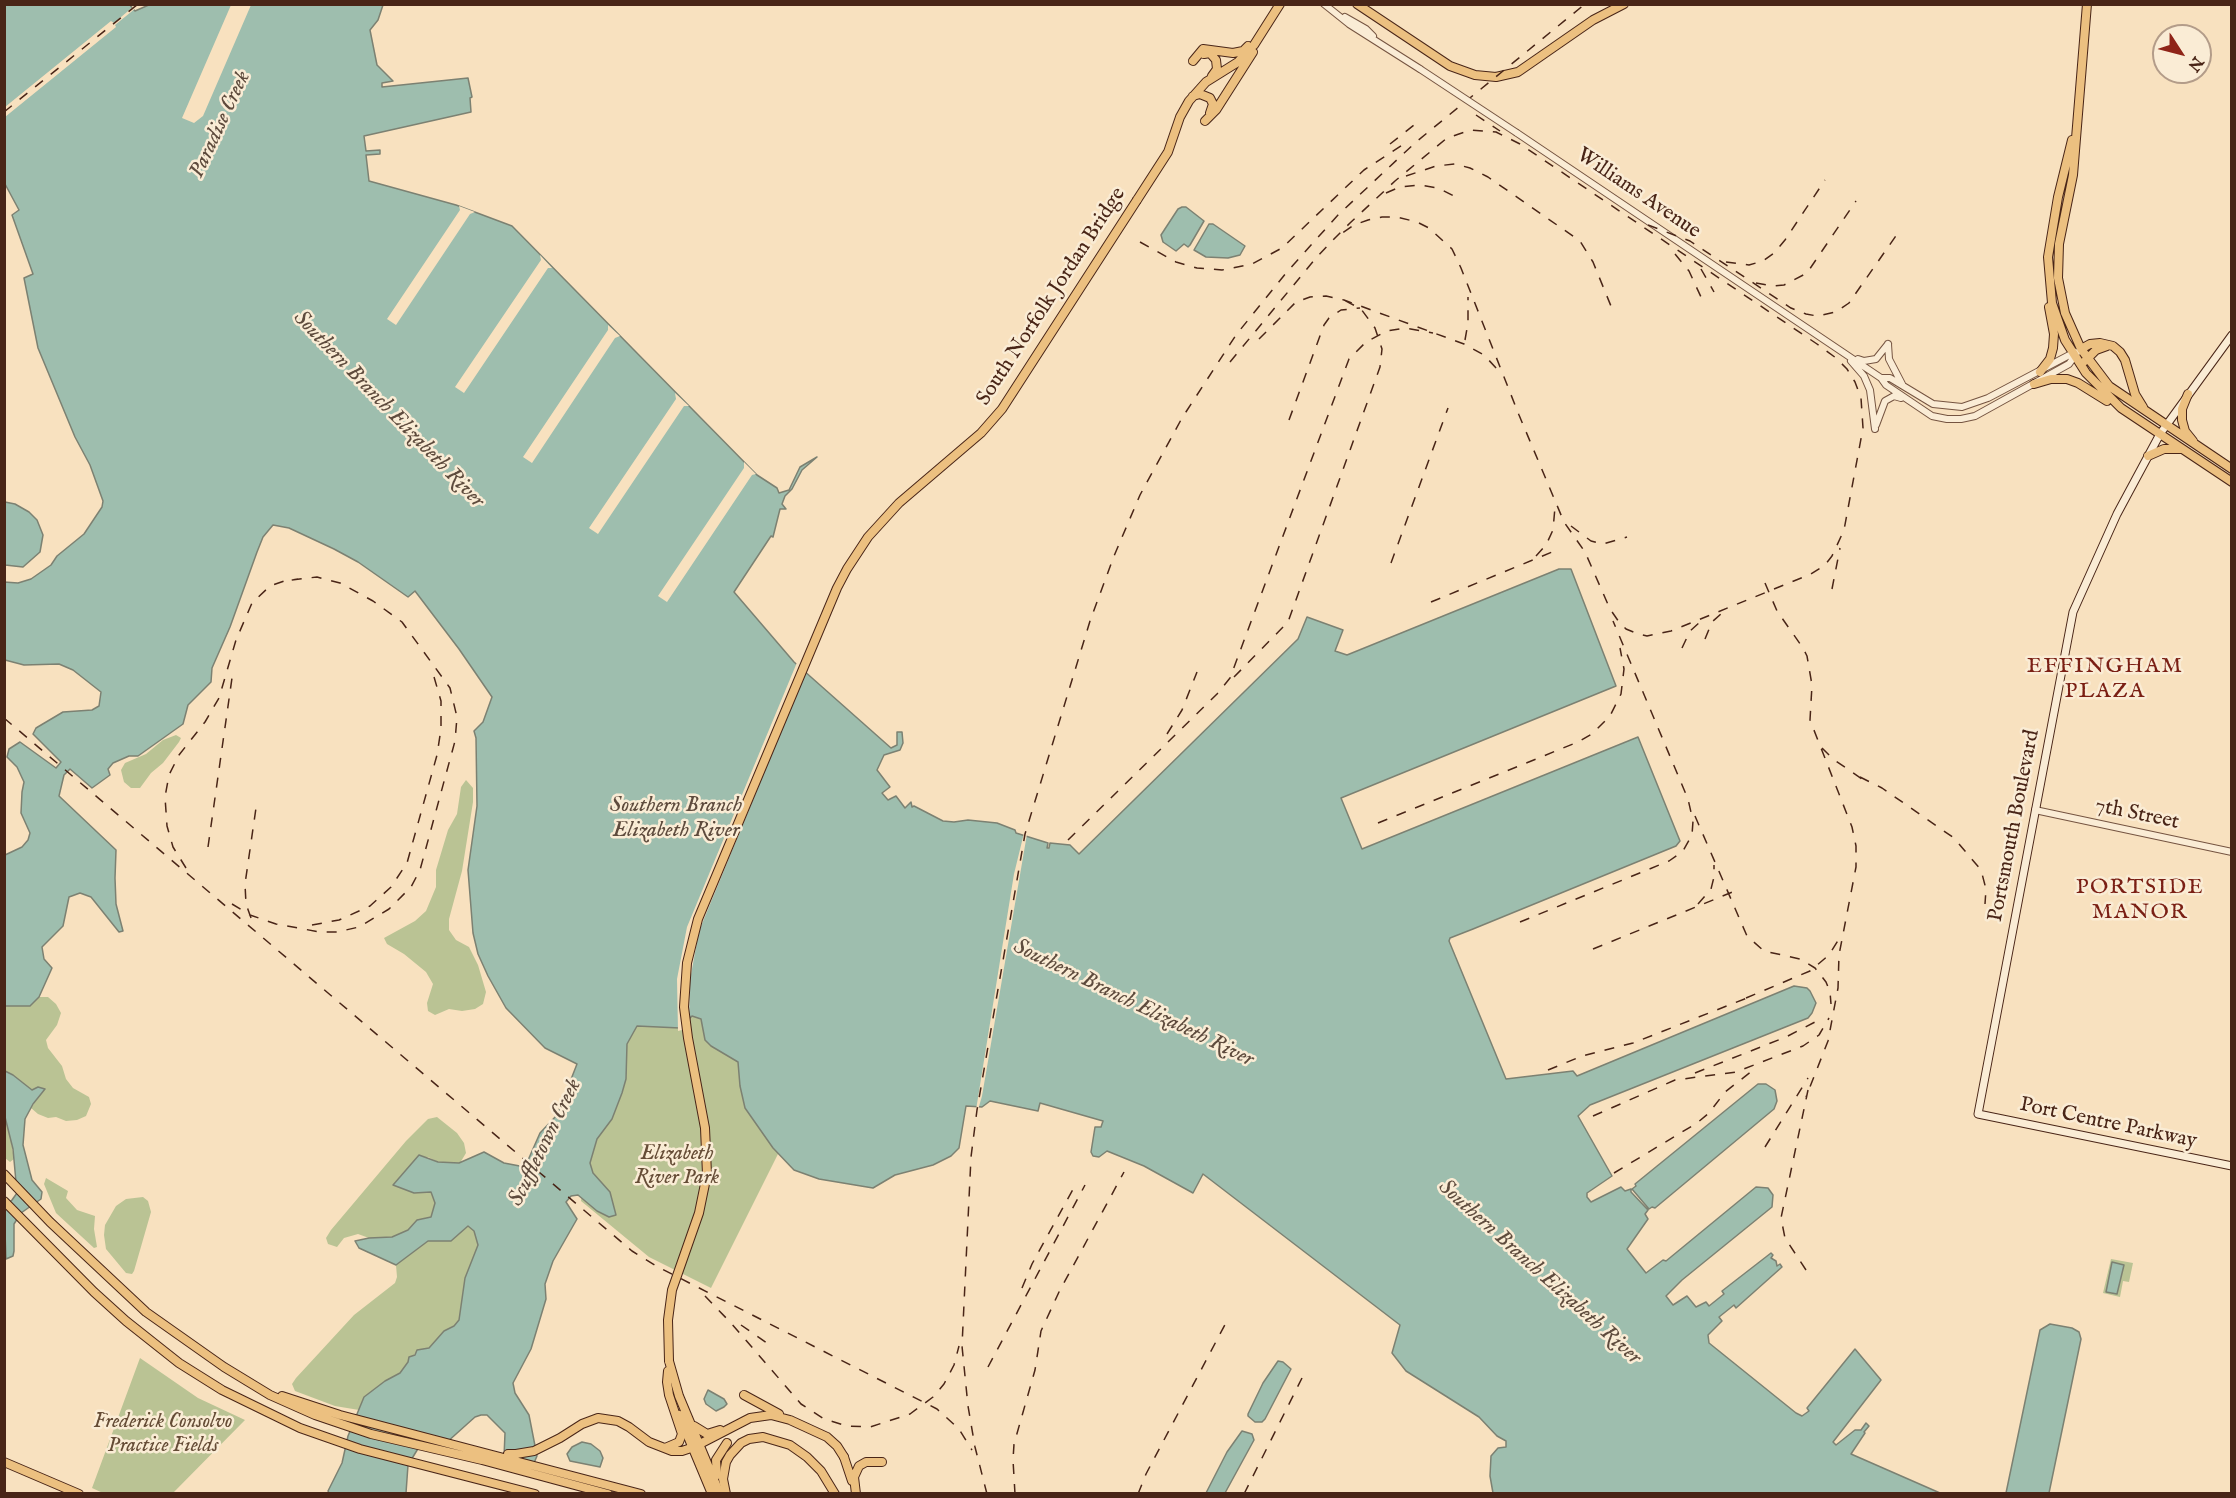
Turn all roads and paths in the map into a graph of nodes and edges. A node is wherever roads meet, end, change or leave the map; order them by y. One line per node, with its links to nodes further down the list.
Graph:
1 (1278, 4): 6 (main road)
2 (1324, 4): 16 (street, Williams Avenue, bridge)
3 (1357, 4): 4 (main road)
4 (1624, 4)
5 (2087, 4): 12 (main road)
6 (1266, 25): 7 (main road); 7 (main road)
7 (1252, 46): 8 (main road); 9 (main road, South Norfolk Jordan Bridge); 11 (main road)
8 (1219, 52): 9 (main road); 10 (main road)
9 (1231, 66): 10 (main road, South Norfolk Jordan Bridge)
10 (1206, 82): 11 (main road, South Norfolk Jordan Bridge)
11 (1190, 99): 41 (main road, South Norfolk Jordan Bridge, bridge)
12 (2078, 116): 13 (main road); 17 (main road)
13 (2049, 270): 17 (main road); 20 (main road)
14 (2232, 335): 24 (main road, Portsmouth Boulevard)
15 (2111, 346): 17 (main road); 18 (main road); 27 (main road)
16 (1843, 353): 21 (street, Williams Avenue); 23 (street); 25 (street)
17 (2076, 353): 18 (main road); 19 (main road); 20 (street, Williams Avenue); 22 (street, Williams Avenue)
18 (2087, 358): 19 (main road); 27 (main road)
19 (2084, 371): 26 (main road)
20 (2040, 372): 23 (street, Williams Avenue)
21 (1881, 378): 23 (street, Williams Avenue); 25 (street, Williams Avenue)
22 (2034, 384): 25 (street, Williams Avenue); 26 (main road)
23 (1905, 387)
24 (2188, 394): 28 (main road, Portsmouth Boulevard); 30 (main road)
25 (1909, 402)
26 (2121, 408): 29 (main road)
27 (2154, 418): 28 (main road)
28 (2166, 426): 29 (main road, Portsmouth Boulevard); 30 (main road)
29 (2160, 434): 31 (main road); 32 (main road, Portsmouth Boulevard)
30 (2197, 447): 33 (main road)
31 (2185, 450): 32 (main road); 34 (main road)
32 (2148, 456): 35 (main road, Portsmouth Boulevard)
33 (2232, 469)
34 (2232, 482)
35 (2035, 810): 36 (street, 7th Street); 37 (main road, Portsmouth Boulevard)
36 (2232, 852)
37 (1978, 1114): 38 (main road, Port Centre Parkway)
38 (2232, 1166)
39 (4, 1174): 50 (highway)
40 (4, 1201): 55 (highway)
41 (669, 1361): 42 (main road, South Norfolk Jordan Bridge); 46 (main road)
42 (669, 1371): 48 (main road, South Norfolk Jordan Bridge); 49 (highway)
43 (744, 1395): 44 (main road)
44 (785, 1418): 45 (main road); 51 (main road)
45 (741, 1422): 46 (main road); 48 (main road)
46 (690, 1423): 48 (main road)
47 (727, 1443): 56 (main road)
48 (697, 1446): 49 (highway); 56 (main road)
49 (664, 1448): 50 (highway)
50 (483, 1455): 54 (highway)
51 (844, 1456): 63 (highway)
52 (4, 1462): 57 (main road)
53 (882, 1462): 63 (highway)
54 (546, 1472): 60 (highway); 61 (highway)
55 (512, 1488): 58 (highway); 59 (highway)
56 (719, 1493): 62 (highway)
57 (79, 1494)
58 (524, 1494)
59 (535, 1494)
60 (608, 1494)
61 (641, 1494)
62 (835, 1494)
63 (855, 1494)

